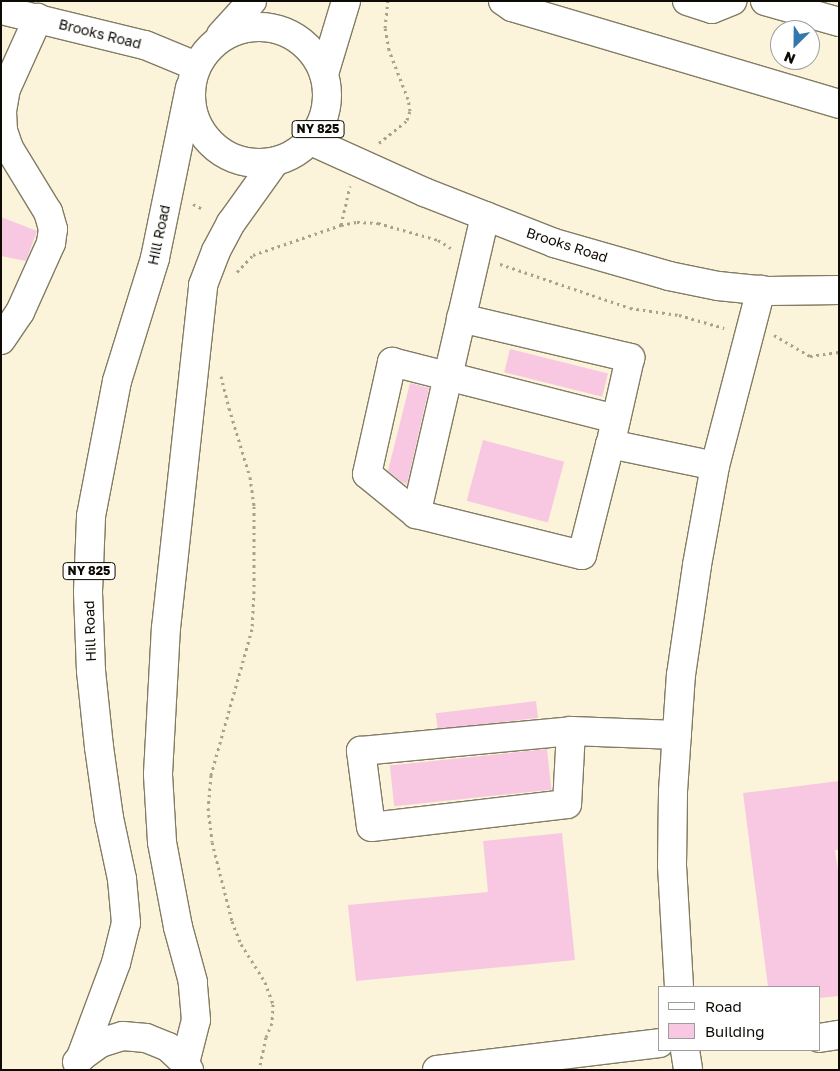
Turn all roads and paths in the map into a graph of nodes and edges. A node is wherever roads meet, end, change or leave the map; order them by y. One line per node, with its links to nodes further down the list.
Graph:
1 (252, 1): 11 (main road)
2 (346, 1): 12 (main road, NY 825)
3 (388, 1): 14 (path)
4 (503, 1): 13 (main road)
5 (686, 1): 6 (main road)
6 (732, 1)
7 (765, 1): 10 (main road)
8 (1, 10): 9 (main road, Brooks Road)
9 (38, 18): 11 (main road, Brooks Road); 26 (main road)
10 (839, 22)
11 (198, 67): 12 (main road); 16 (main road); 40 (main road, Hill Road / NY 825)
12 (324, 74): 15 (main road, NY 825)
13 (839, 104)
14 (396, 130)
15 (311, 141): 16 (main road, NY 825); 18 (main road, Brooks Road)
16 (274, 163): 41 (main road, NY 825)
17 (352, 178): 19 (path)
18 (485, 216): 20 (main road); 22 (main road, Brooks Road)
19 (341, 225): 20 (path); 21 (path)
20 (476, 256): 24 (main road); 25 (path)
21 (236, 274)
22 (761, 290): 23 (main road, Brooks Road); 25 (main road)
23 (839, 290)
24 (461, 318): 29 (main road); 30 (main road)
25 (750, 331): 27 (path); 31 (main road)
26 (1, 340)
27 (839, 352)
28 (221, 369): 42 (path)
29 (448, 376): 30 (main road); 32 (main road); 32 (main road)
30 (613, 431): 31 (main road); 32 (main road)
31 (715, 466): 34 (main road)
32 (416, 514)
33 (571, 731): 33 (main road); 34 (main road)
34 (677, 734): 35 (main road)
35 (679, 986)
36 (839, 1035): 37 (main road)
37 (820, 1038)
38 (658, 1043): 43 (main road)
39 (686, 1051): 44 (main road)
40 (76, 1063): 41 (main road)
41 (187, 1066)
42 (259, 1070)
43 (437, 1070)
44 (688, 1070)

